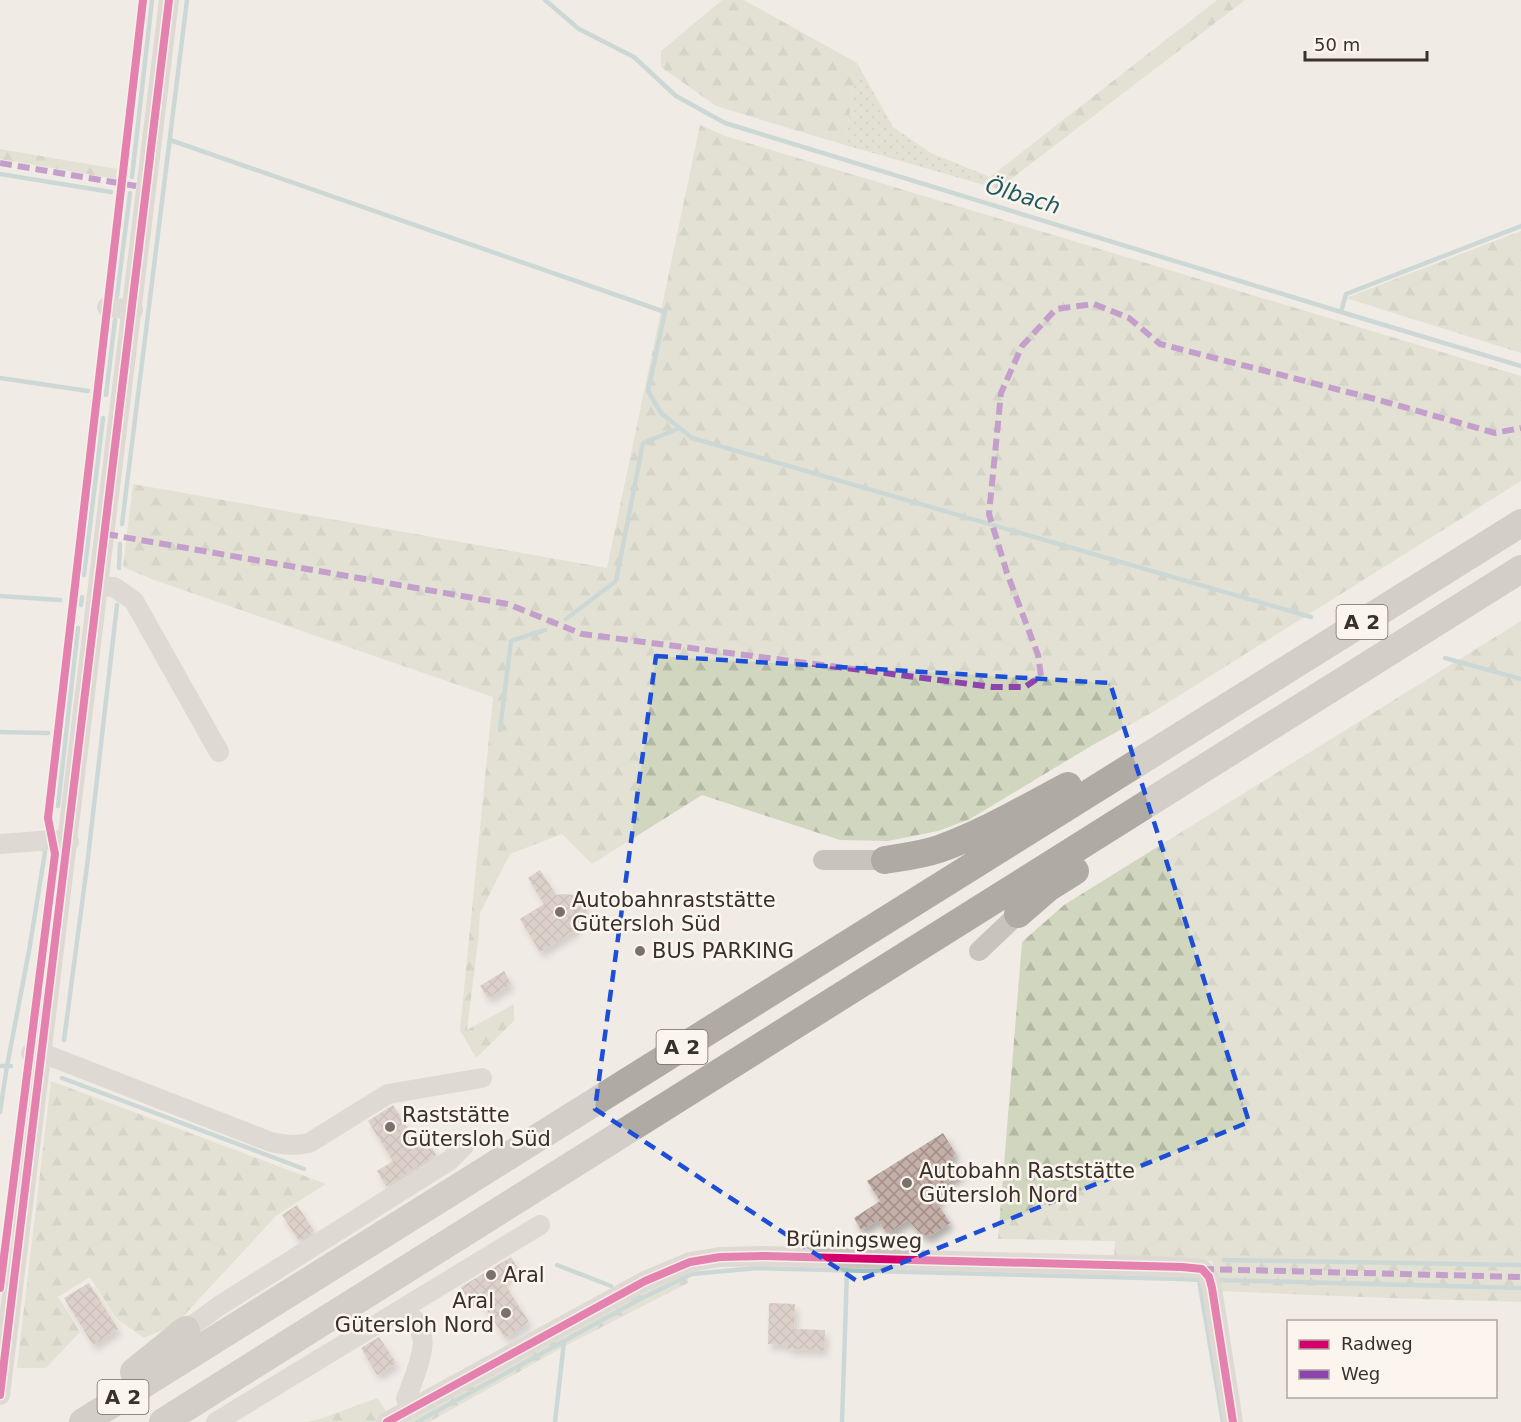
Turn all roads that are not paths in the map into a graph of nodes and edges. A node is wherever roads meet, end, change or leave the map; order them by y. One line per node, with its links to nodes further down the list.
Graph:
1 (169, 0): 3 (street)
2 (107, 307): 3 (street)
3 (134, 310): 6 (street)
4 (1521, 523): 7 (highway, A 2)
5 (1521, 569): 9 (highway, A 2)
6 (100, 586): 8 (street); 10 (street)
7 (1202, 722): 12 (highway); 25 (highway, A 2)
8 (219, 752)
9 (1223, 755): 14 (highway); 26 (highway, A 2)
10 (69, 842): 11 (street); 16 (street)
11 (0, 844)
12 (879, 861): 13 (street)
13 (829, 865)
14 (1018, 914): 15 (street)
15 (979, 951)
16 (36, 1053): 17 (street); 22 (street)
17 (482, 1078)
18 (464, 1146): 21 (street)
19 (540, 1225): 27 (street)
20 (414, 1319): 23 (street)
21 (186, 1330): 24 (highway)
22 (0, 1395)
23 (411, 1409): 28 (street, Brüningsweg); 29 (street, Brüningsweg)
24 (60, 1422)
25 (83, 1422)
26 (163, 1422)
27 (216, 1422)
28 (387, 1422)
29 (1233, 1422)

